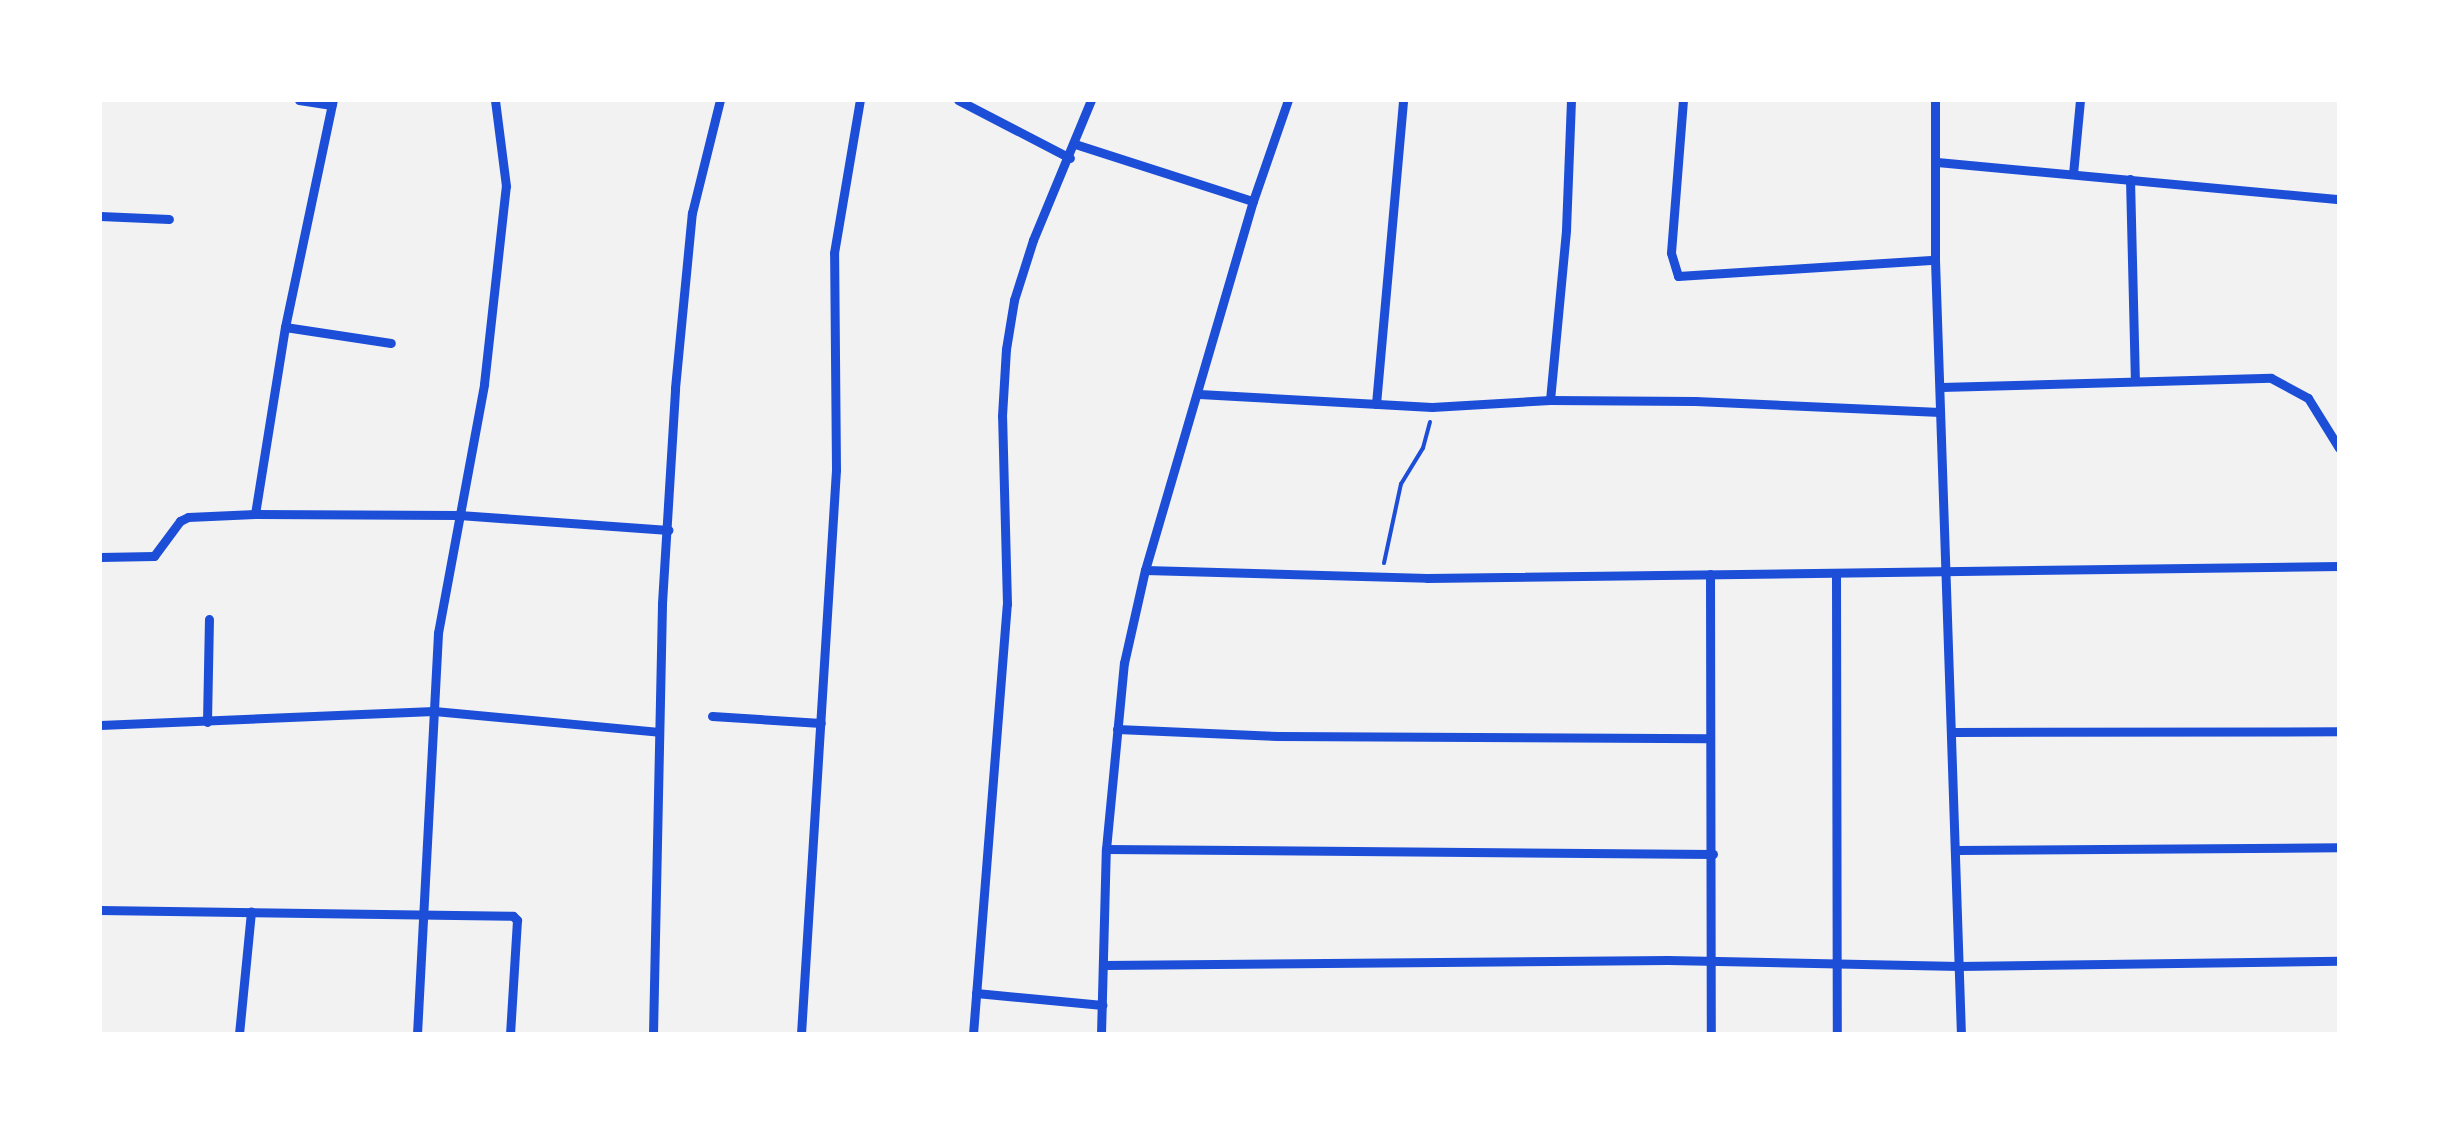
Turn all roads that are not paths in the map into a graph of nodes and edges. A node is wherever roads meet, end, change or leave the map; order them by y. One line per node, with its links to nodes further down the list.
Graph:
1 (299, 100): 13 (street)
2 (495, 100): 34 (street)
3 (720, 100): 35 (street)
4 (860, 100): 46 (street)
5 (958, 100): 15 (street)
6 (1091, 100): 14 (street)
7 (1288, 100): 20 (street)
8 (1403, 100): 30 (street)
9 (1571, 100): 29 (street)
10 (1682, 100): 23 (street)
11 (1936, 100): 16 (street)
12 (2080, 100): 17 (street)
13 (333, 103): 24 (street)
14 (1074, 144): 15 (street); 20 (street)
15 (1070, 158): 65 (street)
16 (1937, 162): 17 (street); 23 (street)
17 (2073, 174): 18 (street)
18 (2130, 179): 19 (street); 26 (street)
19 (2339, 199)
20 (1252, 201): 28 (street)
21 (100, 216): 22 (street)
22 (169, 219)
23 (1935, 260): 27 (street)
24 (285, 327): 25 (street); 33 (street)
25 (391, 343)
26 (2134, 378): 27 (street); 32 (street)
27 (1941, 387): 31 (street)
28 (1199, 394): 30 (street); 38 (street)
29 (1550, 400): 30 (street); 31 (street)
30 (1376, 404)
31 (1940, 412): 40 (street)
32 (2339, 448)
33 (255, 514): 34 (street); 36 (street)
34 (459, 515): 35 (street); 43 (street)
35 (668, 530): 50 (street)
36 (100, 558)
37 (2339, 566): 40 (street)
38 (1145, 570): 39 (street); 48 (street)
39 (1710, 574): 41 (street); 52 (street)
40 (1948, 574): 41 (street); 51 (street)
41 (1836, 575): 62 (street)
42 (209, 619): 45 (street)
43 (434, 711): 45 (street); 50 (street); 58 (street)
44 (712, 716): 46 (street)
45 (207, 722): 47 (street)
46 (821, 723): 71 (street)
47 (100, 725)
48 (1117, 729): 52 (street); 54 (street)
49 (2339, 731): 51 (street)
50 (659, 732): 70 (street)
51 (1953, 732): 55 (street)
52 (1709, 738): 56 (street)
53 (2339, 847): 55 (street)
54 (1106, 849): 56 (street); 63 (street)
55 (1956, 850): 64 (street)
56 (1714, 854): 60 (street)
57 (100, 910): 59 (street)
58 (424, 911): 59 (street); 68 (street); 69 (street)
59 (251, 912): 67 (street)
60 (1710, 961): 62 (street); 63 (street); 74 (street)
61 (2339, 962): 64 (street)
62 (1838, 963): 64 (street); 75 (street)
63 (1104, 965): 66 (street)
64 (1959, 966): 76 (street)
65 (976, 993): 66 (street); 72 (street)
66 (1102, 1005): 73 (street)
67 (239, 1034)
68 (417, 1034)
69 (510, 1034)
70 (653, 1034)
71 (801, 1034)
72 (973, 1034)
73 (1101, 1034)
74 (1711, 1034)
75 (1837, 1034)
76 (1961, 1034)

